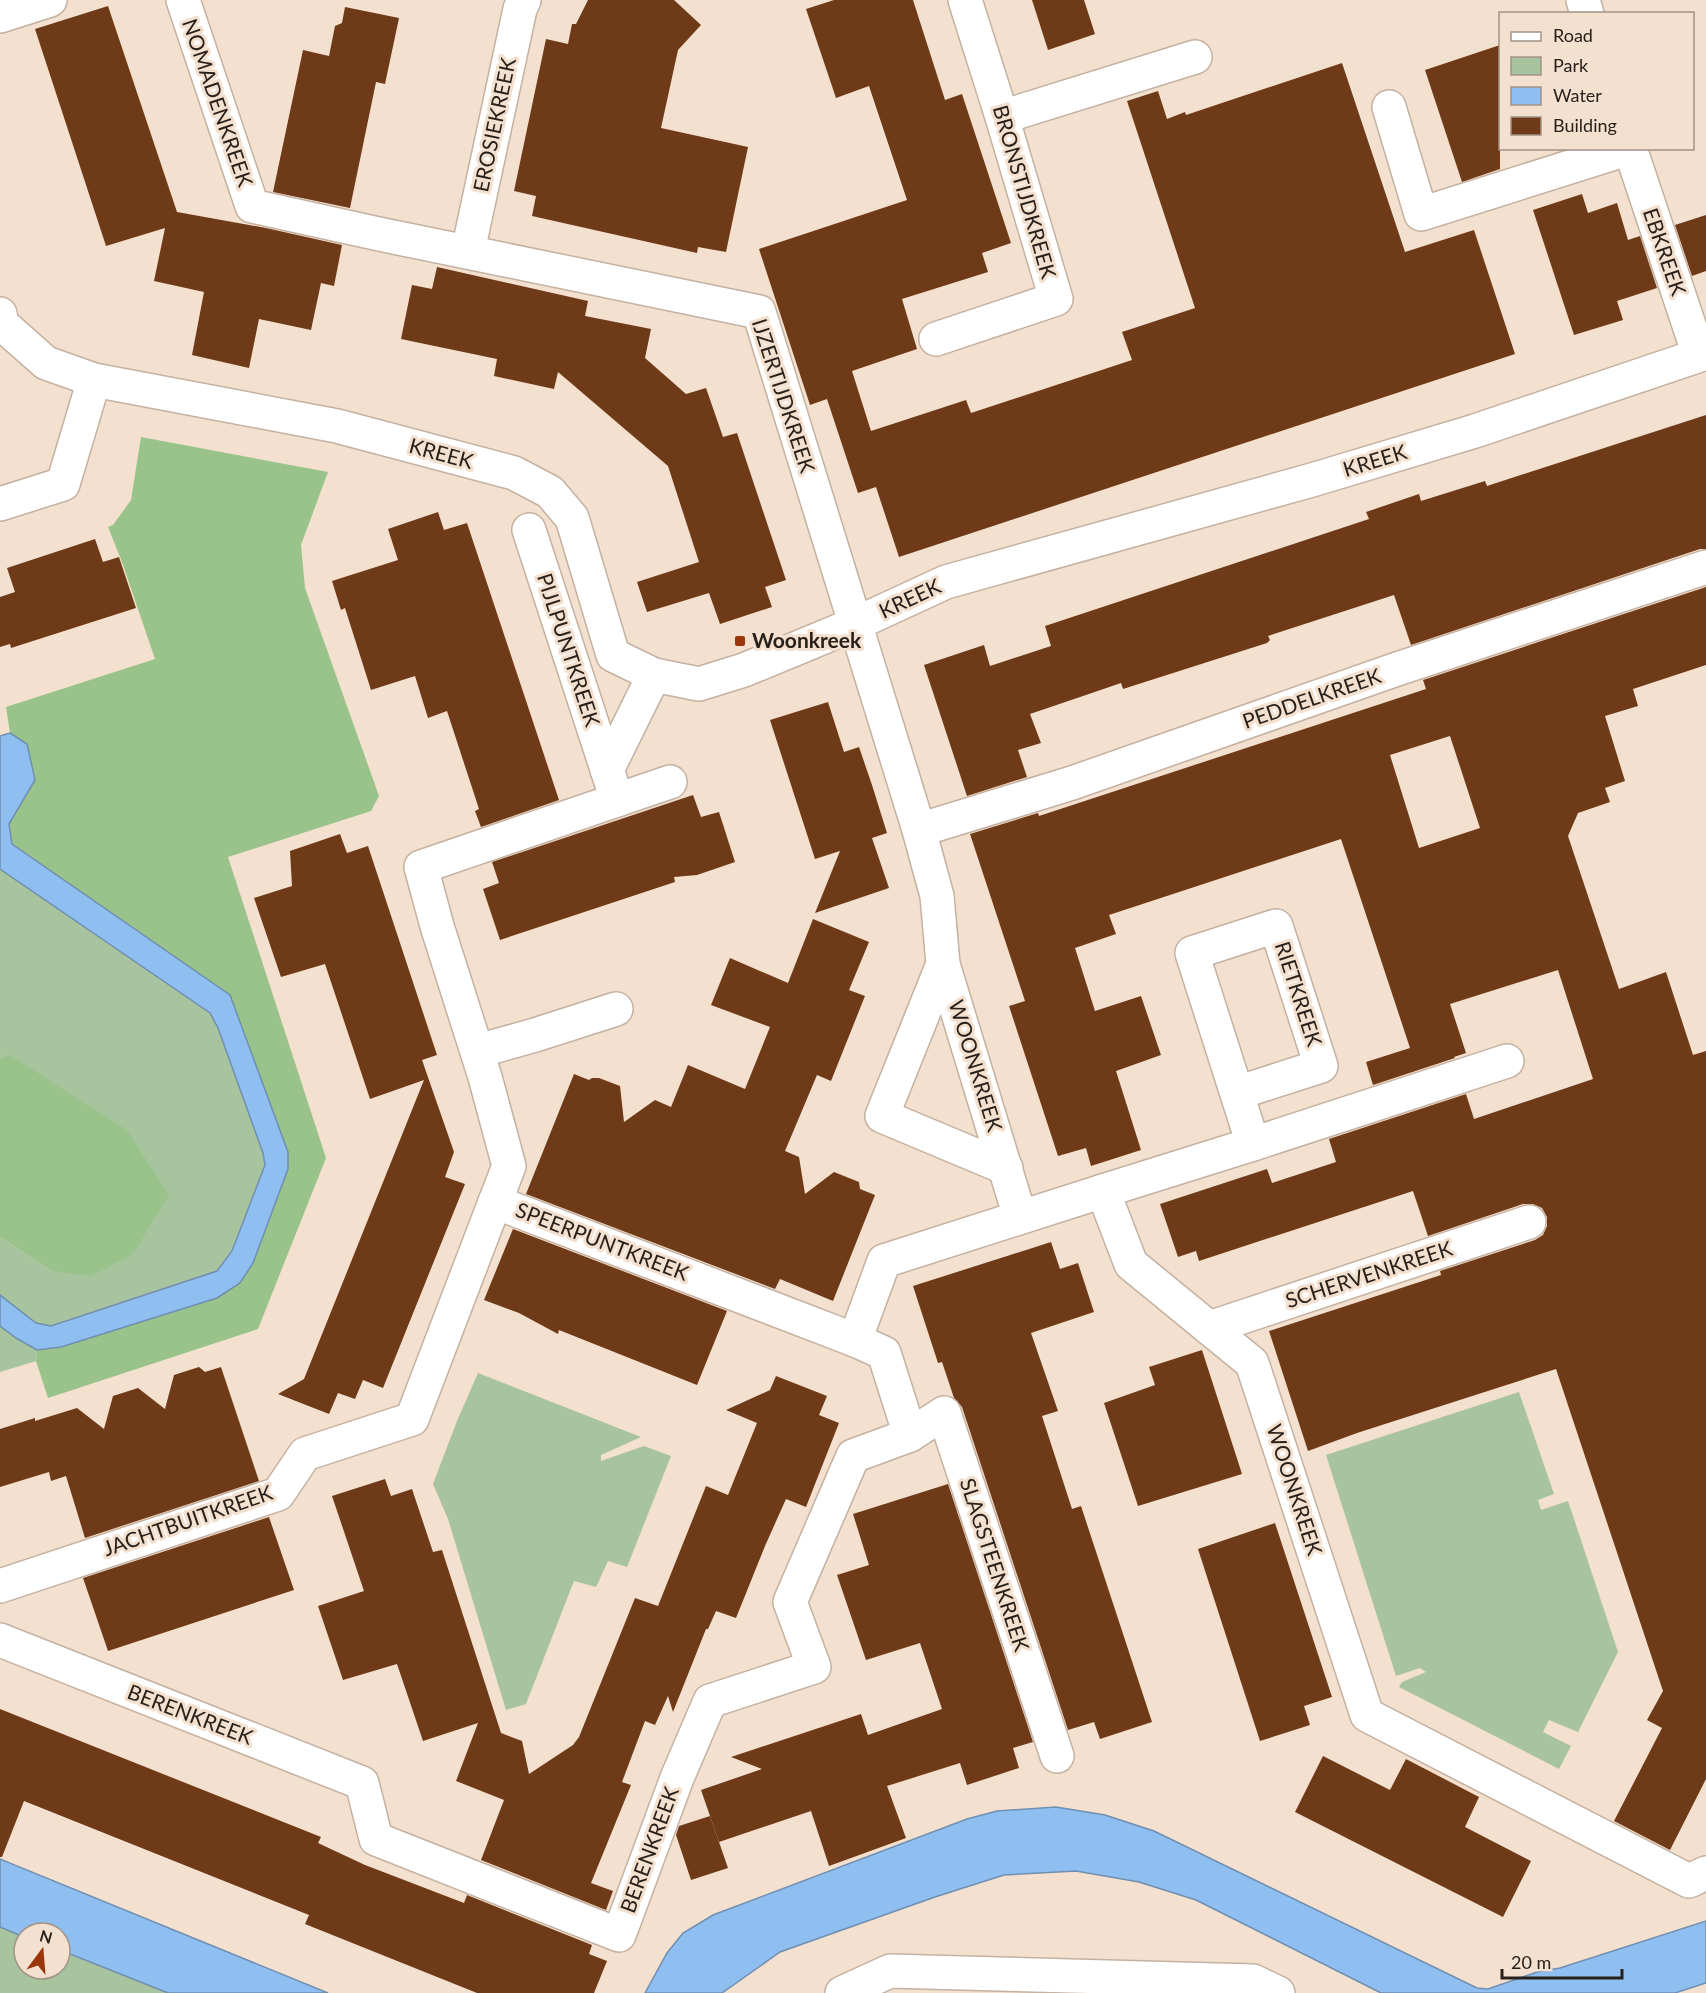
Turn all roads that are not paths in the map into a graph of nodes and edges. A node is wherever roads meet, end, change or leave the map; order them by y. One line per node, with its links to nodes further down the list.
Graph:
1 (50, 0): 5 (street)
2 (183, 0): 11 (street, NOMADENKREEK)
3 (524, 0): 11 (street, EROSIEKREEK)
4 (965, 0): 8 (street, BRONSTIJDKREEK)
5 (0, 16)
6 (1196, 57): 8 (street)
7 (1389, 107): 9 (street)
8 (1002, 117): 13 (street, BRONSTIJDKREEK)
9 (1624, 150)
10 (1631, 150): 14 (street, EBKREEK)
11 (468, 251): 19 (street, IJZERTIJDKREEK)
12 (0, 314): 15 (street, KREEK)
13 (936, 339)
14 (1703, 354): 19 (street, KREEK)
15 (94, 380): 16 (street); 20 (street, KREEK)
16 (0, 504)
17 (529, 530): 22 (street, PIJLPUNTKREEK)
18 (1706, 567): 23 (street, PEDDELKREEK)
19 (855, 624): 20 (street, KREEK); 23 (street, WOONKREEK)
20 (654, 675): 22 (street, PIJLPUNTKREEK)
21 (670, 782): 22 (street)
22 (612, 785): 26 (street, SPEERPUNTKREEK)
23 (919, 830): 24 (street, WOONKREEK)
24 (943, 964): 30 (street, WOONKREEK); 30 (street, WOONKREEK)
25 (616, 1009): 26 (street)
26 (478, 1051): 32 (street, SPEERPUNTKREEK)
27 (1507, 1061): 29 (street)
28 (1236, 1093): 28 (street, RIETKREEK); 29 (street, RIETKREEK)
29 (1252, 1144): 31 (street)
30 (1006, 1168): 33 (street, WOONKREEK)
31 (1103, 1191): 33 (street); 35 (street, WOONKREEK)
32 (495, 1202): 36 (street, SPEERPUNTKREEK); 38 (street, JACHTBUITKREEK)
33 (1020, 1217): 36 (street)
34 (1529, 1222): 35 (street, SCHERVENKREEK)
35 (1209, 1328): 41 (street, WOONKREEK)
36 (855, 1340): 37 (street)
37 (910, 1435): 39 (street, BERENKREEK); 40 (street, SLAGSTEENKREEK)
38 (0, 1586)
39 (0, 1640)
40 (1057, 1756)
41 (1706, 1873)
42 (842, 1993): 43 (street)
43 (1278, 1993)

